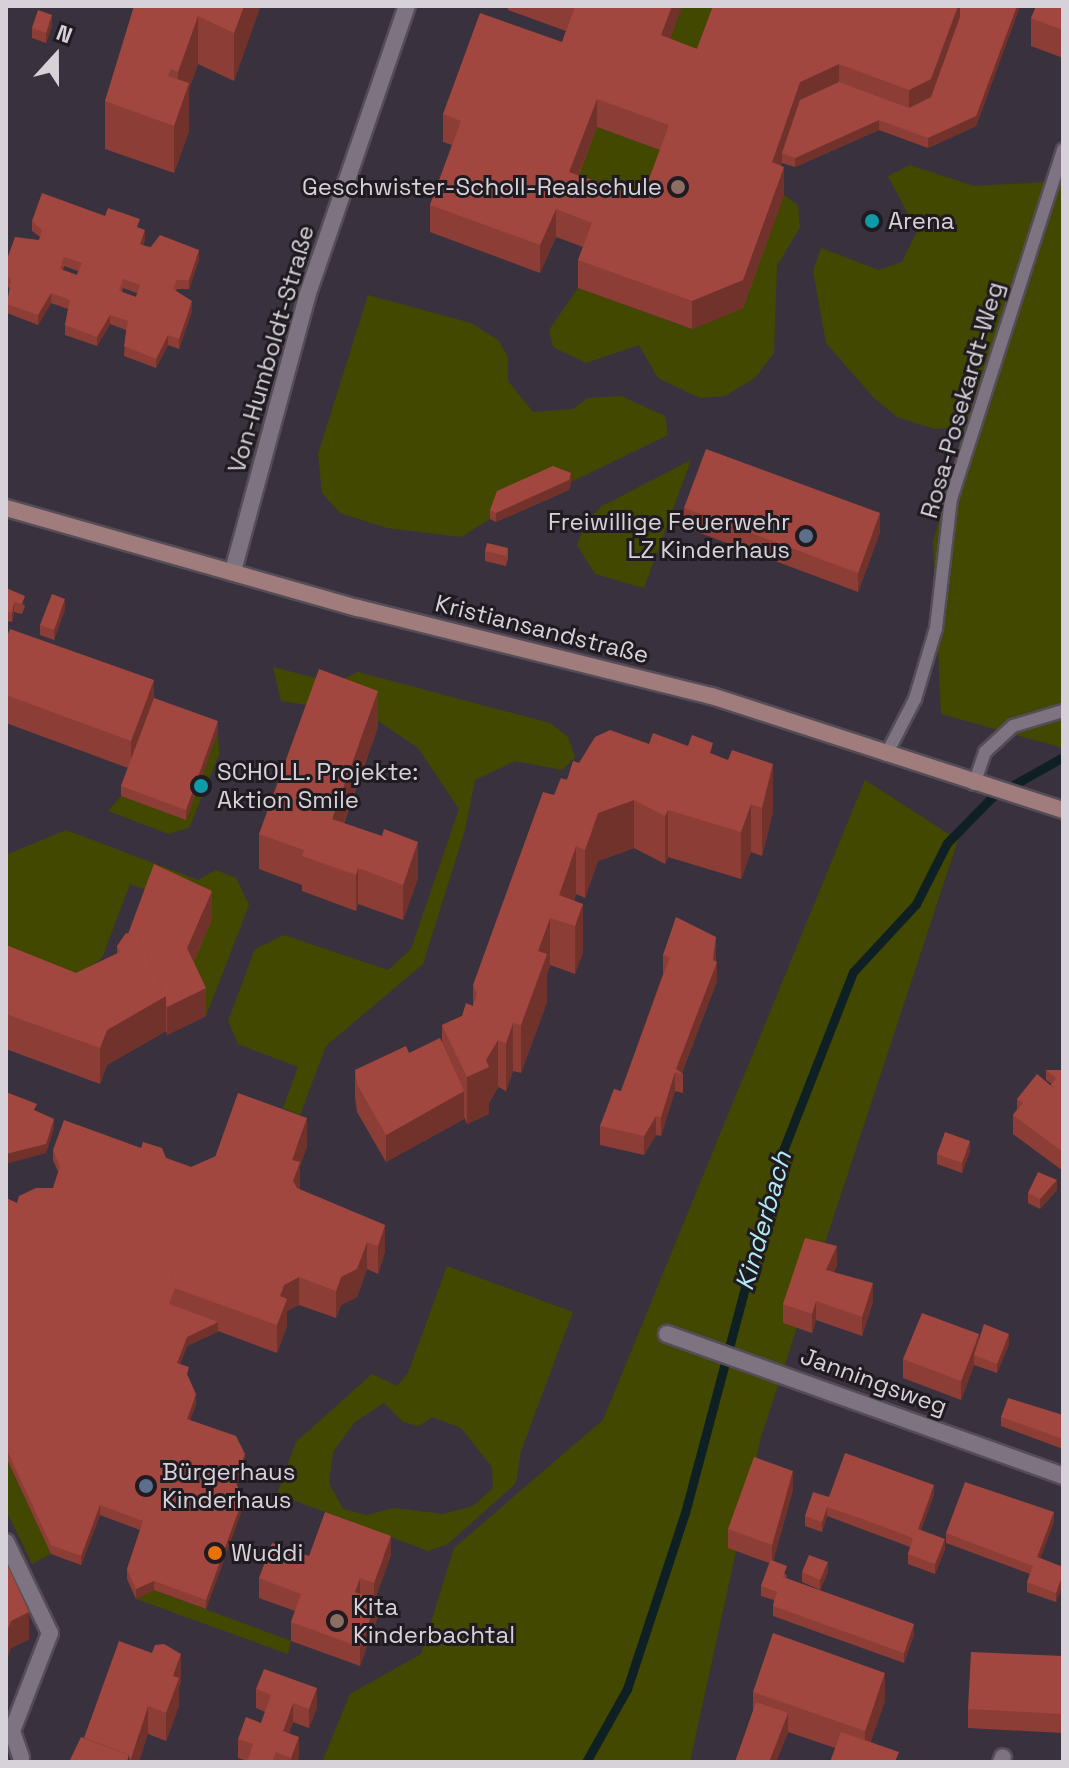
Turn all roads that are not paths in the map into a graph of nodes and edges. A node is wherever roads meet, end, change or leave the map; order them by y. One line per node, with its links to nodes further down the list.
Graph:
1 (407, 6): 4 (street, Von-Humboldt-Straße)
2 (1063, 150): 6 (lane, Rosa-Posekardt-Weg)
3 (6, 508): 4 (street, Kristiansandstraße)
4 (233, 571): 6 (street, Kristiansandstraße)
5 (1063, 711): 7 (lane)
6 (886, 755): 7 (street, Kristiansandstraße)
7 (973, 779): 8 (street, Kristiansandstraße)
8 (1063, 810)
9 (667, 1334): 10 (street, Janningsweg)
10 (1063, 1476)
11 (6, 1542): 12 (street)
12 (21, 1757)

